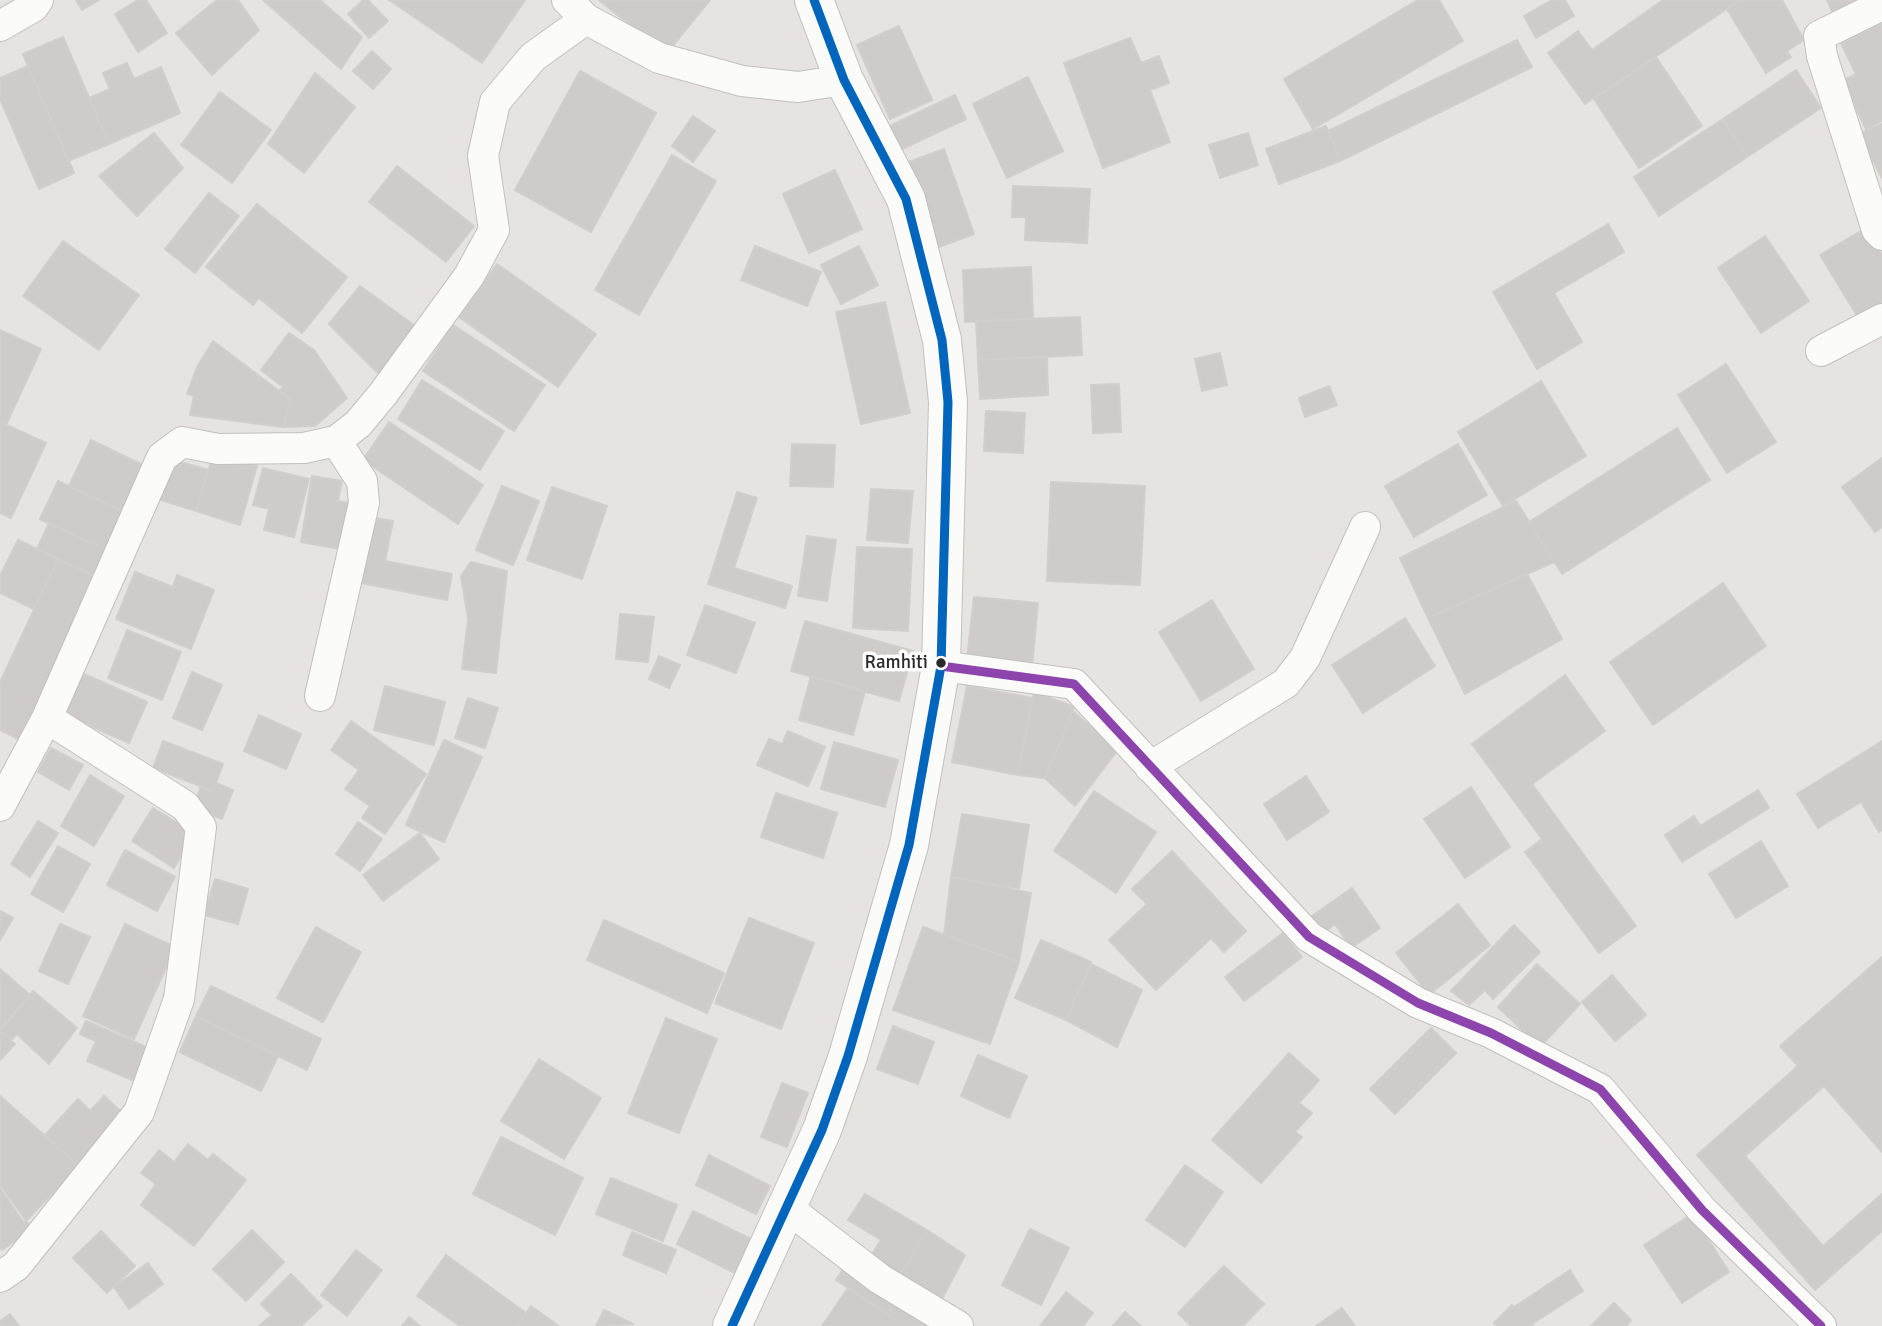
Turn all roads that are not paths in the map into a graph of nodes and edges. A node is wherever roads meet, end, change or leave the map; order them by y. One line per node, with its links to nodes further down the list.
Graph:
1 (38, 0): 5 (street)
2 (814, 0): 6 (main road)
3 (1882, 5): 7 (street)
4 (576, 10): 6 (street); 10 (street)
5 (0, 26)
6 (844, 80): 12 (main road)
7 (1882, 235)
8 (1882, 319): 9 (street)
9 (1821, 351)
10 (336, 441): 13 (street); 14 (street)
11 (1365, 527): 15 (street)
12 (941, 666): 15 (street); 17 (main road)
13 (320, 696)
14 (47, 718): 16 (street); 18 (street)
15 (1150, 766): 21 (street)
16 (0, 806)
17 (786, 1207): 19 (main road); 20 (street)
18 (0, 1277)
19 (732, 1326)
20 (958, 1326)
21 (1821, 1326)

